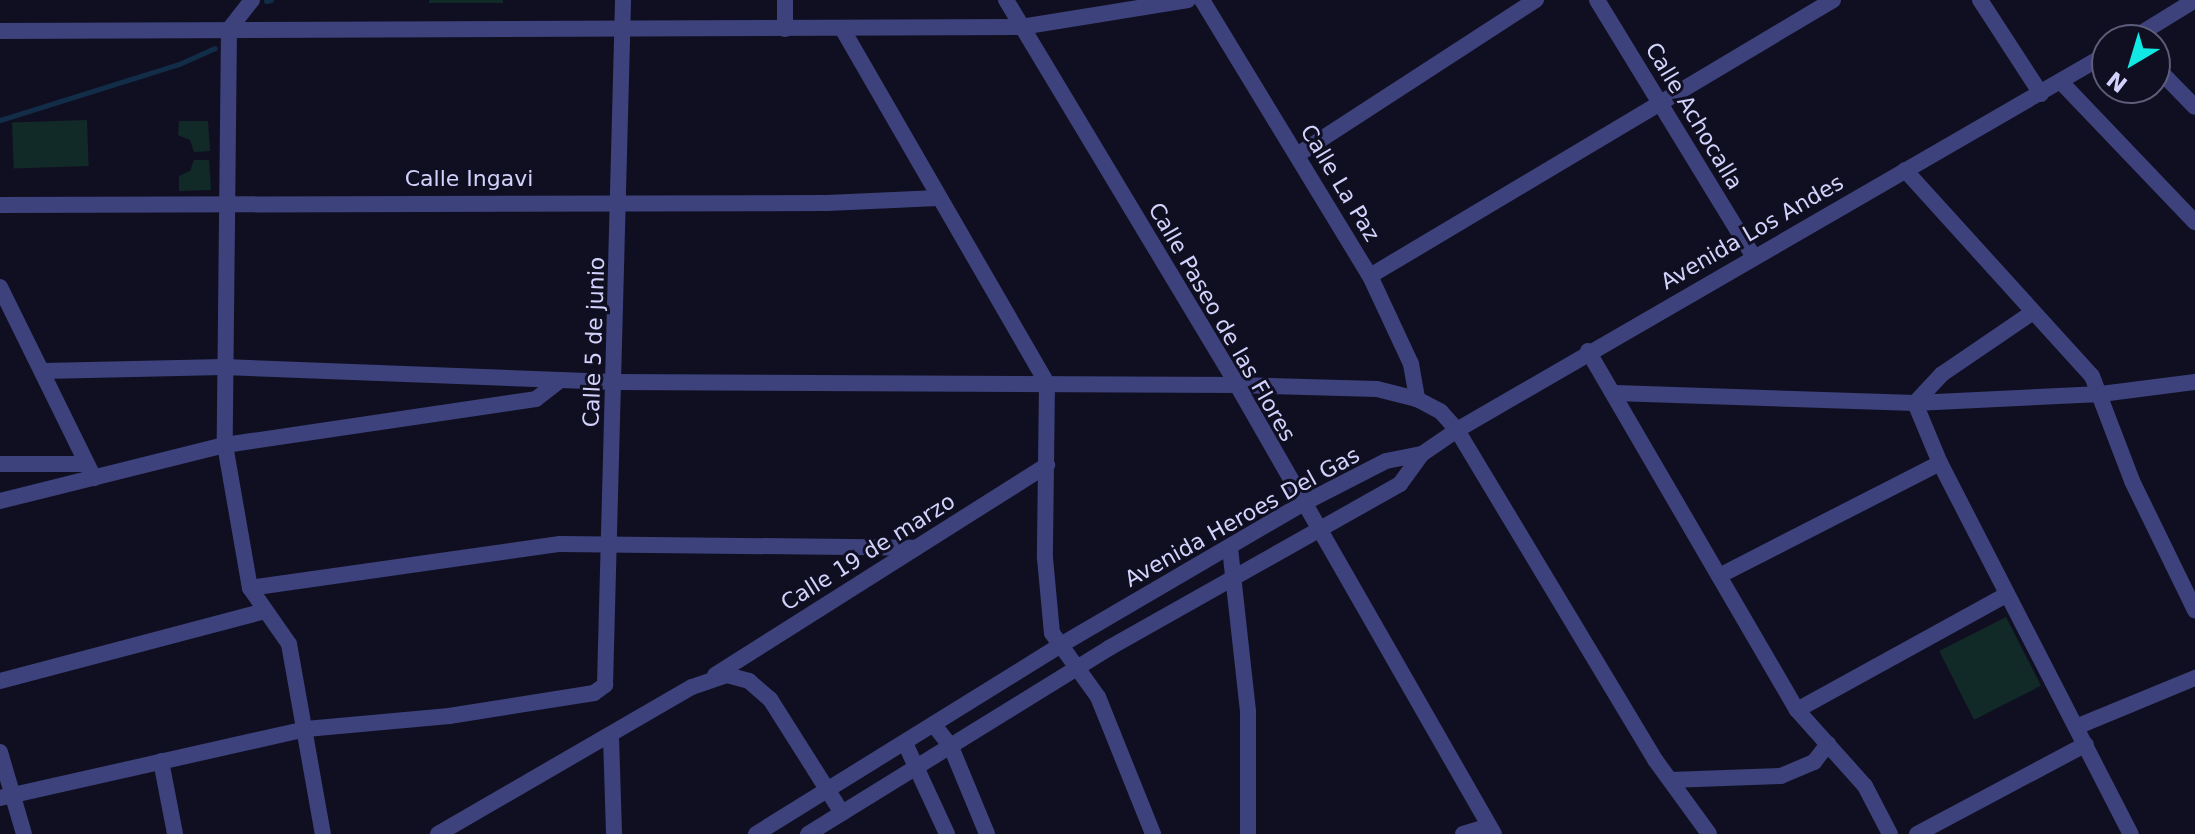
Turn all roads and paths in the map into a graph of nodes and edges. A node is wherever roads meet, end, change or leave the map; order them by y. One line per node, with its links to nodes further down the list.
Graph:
1 (252, 0): 14 (street)
2 (623, 0): 15 (street, Calle 5 de junio)
3 (785, 0): 16 (street)
4 (1006, 0): 13 (street, Calle Paseo de las Flores)
5 (1188, 0): 13 (street)
6 (1202, 0): 25 (street, Calle La Paz)
7 (1536, 0): 25 (street)
8 (1597, 0): 23 (street, Calle Achocalla)
9 (1833, 0): 23 (street)
10 (1980, 0): 22 (street)
11 (2195, 0): 12 (street)
12 (2156, 24)
13 (1021, 27): 17 (street); 43 (street, Calle Paseo de las Flores)
14 (229, 29): 15 (street); 18 (street); 29 (street)
15 (622, 29): 16 (street); 28 (street, Calle 5 de junio)
16 (785, 29): 17 (street)
17 (843, 30): 27 (street)
18 (0, 31)
19 (2091, 64): 20 (street, Avenida Los Andes)
20 (2061, 82): 22 (street, Avenida Los Andes); 31 (street)
21 (2171, 82): 24 (street)
22 (2041, 94): 26 (street, Avenida Los Andes)
23 (1660, 102): 32 (street, Calle Achocalla); 33 (street)
24 (2195, 107)
25 (1297, 155): 33 (street, Calle La Paz)
26 (1905, 170): 32 (street, Avenida Los Andes); 35 (street)
27 (938, 198): 28 (street, Calle Ingavi); 42 (street)
28 (620, 200): 29 (street, Calle Ingavi); 40 (street, Calle 5 de junio)
29 (228, 202): 30 (street, Calle Ingavi); 37 (street)
30 (0, 205)
31 (2195, 222)
32 (1753, 256): 36 (street, Avenida Los Andes)
33 (1370, 276): 46 (street, Calle La Paz)
34 (0, 287): 38 (street)
35 (2033, 312): 45 (street); 47 (street)
36 (1588, 351): 44 (street); 48 (street, Avenida Los Andes)
37 (224, 367): 38 (street); 39 (street); 49 (street)
38 (43, 371): 54 (street)
39 (560, 380): 40 (street); 49 (street)
40 (614, 382): 42 (street); 58 (street, Calle 5 de junio)
41 (2195, 382): 45 (street)
42 (1047, 383): 43 (street); 53 (street)
43 (1237, 385): 46 (street); 56 (street, Calle Paseo de las Flores)
44 (1615, 393): 47 (street); 62 (street)
45 (2101, 394): 47 (street); 65 (street)
46 (1417, 399): 48 (street)
47 (1915, 403): 51 (street)
48 (1457, 430): 50 (street, Avenida Los Andes); 84 (street)
49 (225, 445): 54 (street); 63 (street)
50 (1422, 454): 56 (street, Avenida Heroes Del Gas); 57 (street, Avenida Heroes Del Gas)
51 (1940, 463): 62 (street); 64 (street)
52 (0, 464): 54 (street)
53 (1047, 465): 59 (street, Calle 19 de marzo); 67 (street)
54 (90, 471): 55 (street)
55 (0, 501)
56 (1302, 504): 57 (street, Calle Paseo de las Flores); 60 (street, Avenida Heroes Del Gas)
57 (1317, 527): 61 (street, Avenida Heroes Del Gas); 89 (street, Calle Paseo de las Flores)
58 (609, 543): 59 (street); 63 (street); 75 (street, Calle 5 de junio)
59 (916, 548): 69 (street, Calle 19 de marzo)
60 (1230, 548): 61 (street); 67 (street, Avenida Heroes Del Gas)
61 (1235, 575): 68 (street, Avenida Heroes Del Gas); 100 (street)
62 (1719, 576): 72 (street)
63 (250, 588): 66 (street)
64 (2006, 595): 72 (street); 74 (street)
65 (2195, 610)
66 (262, 612): 71 (street); 75 (street)
67 (1059, 646): 68 (street); 73 (street, Avenida Heroes Del Gas)
68 (1077, 669): 80 (street, Avenida Heroes Del Gas); 99 (street)
69 (713, 676): 76 (street, Calle 19 de marzo); 85 (street)
70 (2195, 678): 74 (street)
71 (0, 681)
72 (1797, 710): 78 (street)
73 (934, 725): 77 (street, Avenida Heroes Del Gas); 80 (street)
74 (2076, 727): 79 (street)
75 (306, 729): 82 (street); 92 (street)
76 (611, 737): 93 (street, Calle 19 de marzo); 94 (street)
77 (905, 743): 83 (street); 85 (street, Avenida Heroes Del Gas)
78 (1828, 744): 84 (street); 103 (street)
79 (2086, 744): 104 (street); 105 (street)
80 (951, 747): 83 (street, Avenida Heroes Del Gas); 98 (street)
81 (0, 752): 86 (street)
82 (161, 761): 86 (street); 91 (street)
83 (919, 768): 87 (street, Avenida Heroes Del Gas); 97 (street)
84 (1670, 780): 102 (street)
85 (829, 790): 87 (street); 88 (street, Avenida Heroes Del Gas)
86 (8, 795): 90 (street)
87 (842, 813): 96 (street, Avenida Heroes Del Gas)
88 (778, 828): 95 (street, Avenida Heroes Del Gas)
89 (1492, 830): 101 (street)
90 (24, 834)
91 (175, 834)
92 (323, 834)
93 (438, 834)
94 (614, 834)
95 (756, 834)
96 (808, 834)
97 (947, 834)
98 (987, 834)
99 (1153, 834)
100 (1248, 834)
101 (1463, 834)
102 (1709, 834)
103 (1890, 834)
104 (1917, 834)
105 (2131, 834)

